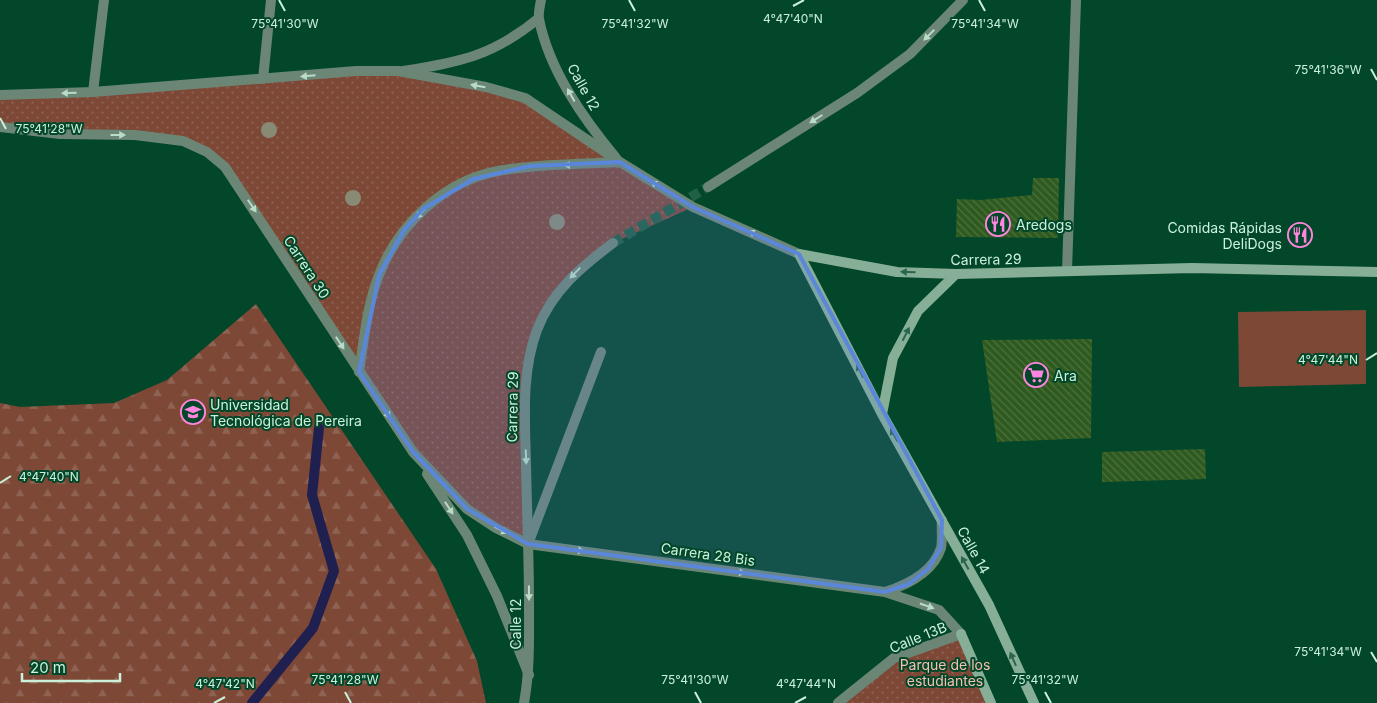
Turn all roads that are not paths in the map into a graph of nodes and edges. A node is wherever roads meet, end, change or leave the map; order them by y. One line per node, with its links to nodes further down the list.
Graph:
1 (104, 0): 9 (street)
2 (271, 0): 8 (street)
3 (541, 0): 6 (street, Calle 12)
4 (963, 0): 13 (street, one-way to 13)
5 (1076, 0): 16 (street)
6 (539, 18): 7 (street); 12 (street, Calle 12, one-way to 6)
7 (398, 71): 8 (street, one-way to 8); 12 (street, one-way to 7)
8 (263, 80): 9 (street)
9 (93, 92): 10 (street, one-way to 10)
10 (0, 95)
11 (0, 127): 20 (street, Carrera 30, one-way to 20)
12 (620, 162): 15 (street, Carrera 29, one-way to 12); 20 (street, one-way to 20)
13 (708, 187)
14 (613, 243): 24 (street, Carrera 29, one-way to 24)
15 (799, 254): 18 (main road, Carrera 29, one-way to 15); 21 (main road, Calle 14, one-way to 15)
16 (1068, 271): 17 (main road, Carrera 29); 18 (main road, Carrera 29)
17 (1377, 272)
18 (956, 274): 21 (main road, one-way to 18)
19 (601, 352): 24 (street)
20 (359, 372): 22 (street, Carrera 30, one-way to 22)
21 (882, 414): 23 (main road, Calle 14, one-way to 21)
22 (413, 452): 24 (street, Carrera 30, one-way to 24); 27 (street, one-way to 27)
23 (942, 520): 25 (street, Carrera 28 Bis); 31 (main road, Calle 14, one-way to 23)
24 (528, 544): 25 (street, Carrera 28 Bis, one-way to 25); 27 (street, Calle 12, one-way to 27)
25 (885, 592): 26 (street, Carrera 28 Bis, one-way to 26)
26 (961, 634): 29 (street, Calle 13B); 30 (main road)
27 (529, 675): 28 (street, Calle 12)
28 (524, 703)
29 (838, 703)
30 (991, 703)
31 (1034, 703)

